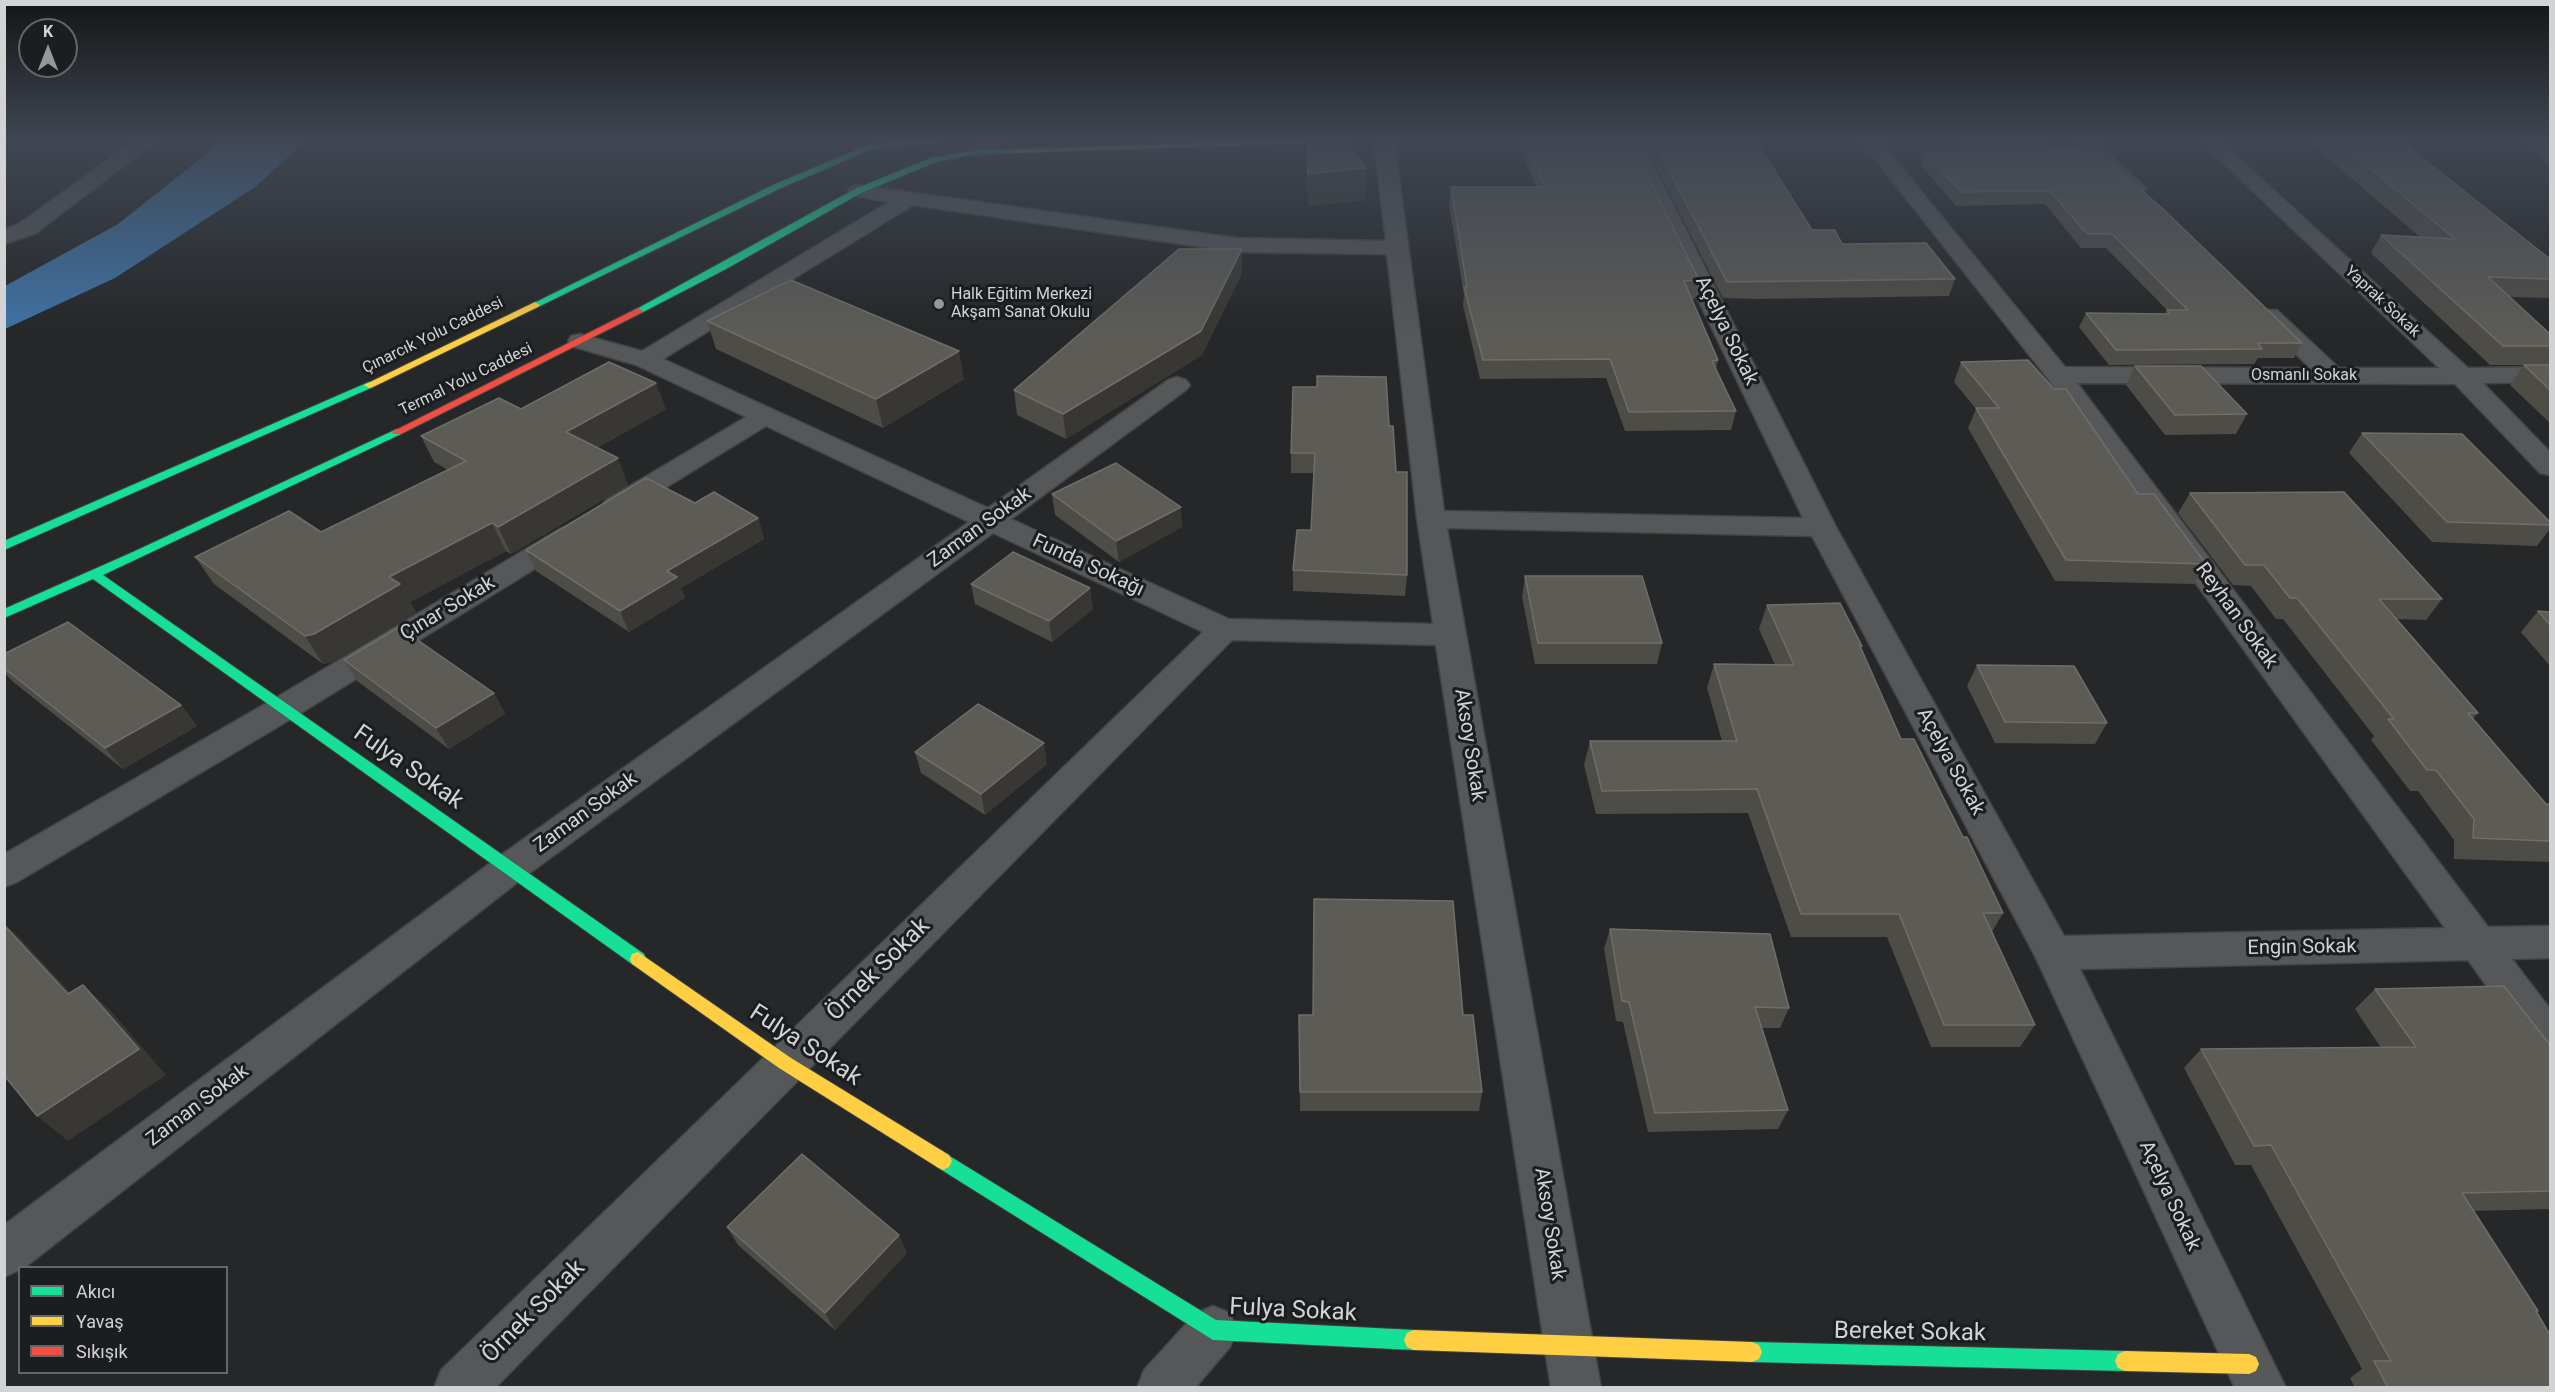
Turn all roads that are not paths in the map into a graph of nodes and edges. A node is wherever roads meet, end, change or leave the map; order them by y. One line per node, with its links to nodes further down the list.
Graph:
1 (58, 206): 10 (street)
2 (737, 206): 25 (main road, Çınarcık Yolu Caddesi)
3 (831, 206): 13 (main road, Termal Yolu Caddesi)
4 (897, 206): 14 (street)
5 (965, 206): 11 (street)
6 (1392, 206): 11 (street, Aksoy Sokak)
7 (1664, 206): 24 (street, Açelya Sokak)
8 (1921, 206): 16 (street, Reyhan Sokak)
9 (2279, 206): 18 (street, Yaprak Sokak)
10 (4, 238)
11 (1397, 248): 22 (street, Aksoy Sokak)
12 (2256, 303): 17 (street)
13 (580, 341): 14 (street, Funda Sokağı); 26 (main road, Termal Yolu Caddesi)
14 (645, 360): 20 (street, Funda Sokağı)
15 (2550, 374): 18 (street, Osmanlı Sokak)
16 (2058, 375): 17 (street, Osmanlı Sokak); 34 (street, Reyhan Sokak)
17 (2332, 375): 18 (street, Osmanlı Sokak)
18 (2462, 376): 21 (street, Yaprak Sokak)
19 (1177, 385): 23 (street, Zaman Sokak)
20 (765, 416): 23 (street, Funda Sokağı); 30 (street, Çınar Sokak)
21 (2550, 467)
22 (1431, 519): 24 (street); 29 (street, Aksoy Sokak)
23 (991, 521): 28 (street, Funda Sokağı); 31 (street, Zaman Sokak)
24 (1822, 527): 35 (street, Açelya Sokak)
25 (4, 546)
26 (94, 574): 27 (main road, Termal Yolu Caddesi); 30 (main road, Fulya Sokak)
27 (4, 614)
28 (1224, 629): 29 (street, Funda Sokağı); 37 (street, Örnek Sokak)
29 (1451, 635): 40 (street, Aksoy Sokak)
30 (284, 708): 31 (main road, Fulya Sokak); 32 (street, Çınar Sokak)
31 (510, 868): 37 (main road, Fulya Sokak); 38 (street, Zaman Sokak)
32 (4, 872)
33 (2550, 942): 34 (street, Engin Sokak)
34 (2478, 944): 35 (street, Engin Sokak); 36 (street, Reyhan Sokak)
35 (2053, 953): 41 (street, Açelya Sokak)
36 (2550, 1041)
37 (785, 1063): 39 (main road, Fulya Sokak); 42 (street, Örnek Sokak)
38 (4, 1254)
39 (1212, 1330): 40 (main road, Fulya Sokak); 43 (street)
40 (1573, 1367): 41 (main road, Bereket Sokak)
41 (2255, 1376)
42 (459, 1388)
43 (1162, 1388)

